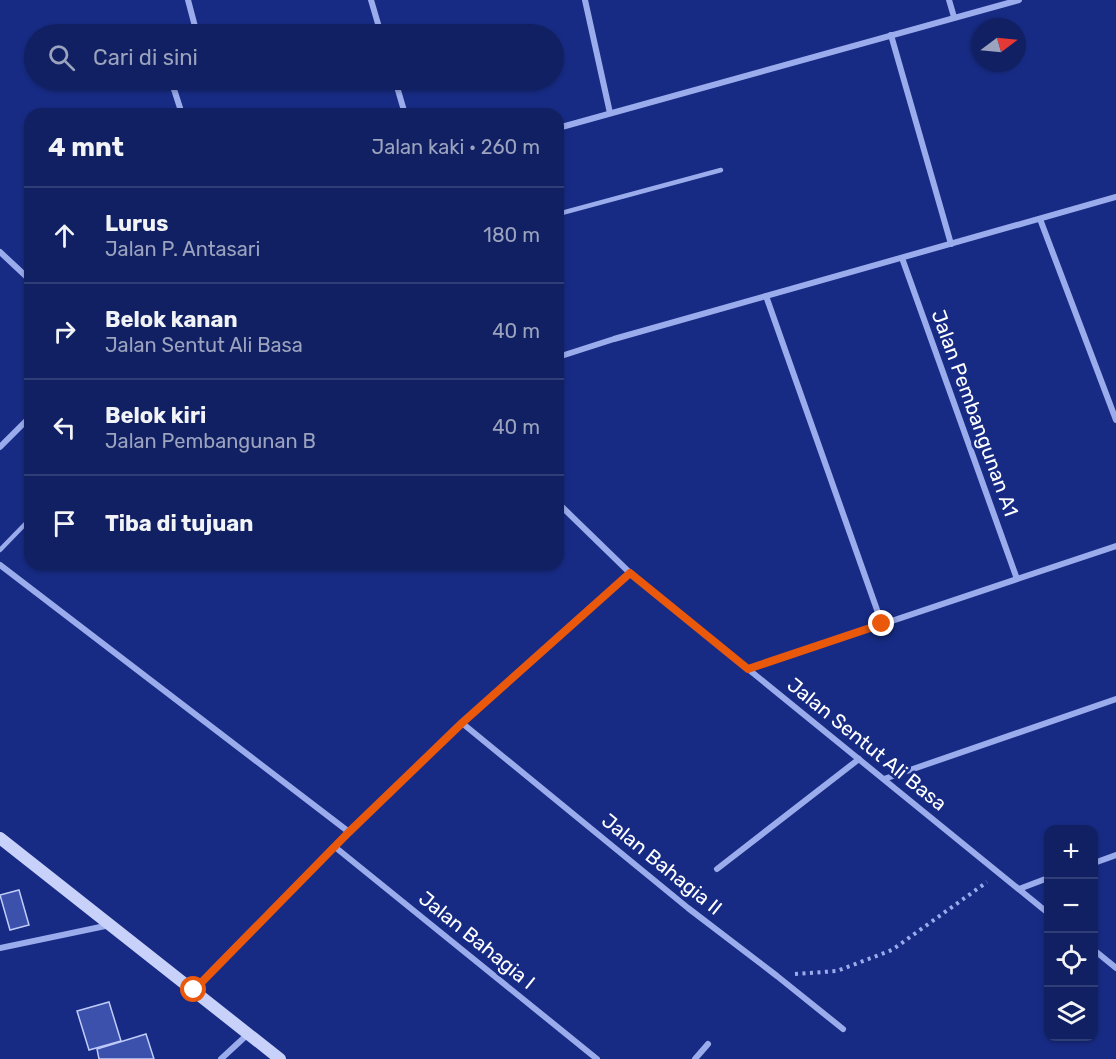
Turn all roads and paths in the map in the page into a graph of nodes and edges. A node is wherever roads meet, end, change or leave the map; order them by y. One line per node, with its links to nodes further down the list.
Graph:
1 (188, 0): 7 (street)
2 (371, 0): 8 (street)
3 (585, 0): 14 (street)
4 (949, 0): 6 (street)
5 (1019, 0): 6 (street)
6 (954, 17): 9 (street)
7 (194, 24)
8 (378, 24)
9 (891, 35): 14 (street); 20 (street)
10 (174, 90): 12 (street)
11 (398, 90): 13 (street)
12 (180, 108)
13 (403, 108)
14 (610, 113): 15 (street)
15 (564, 126)
16 (721, 170): 18 (lane)
17 (1116, 196): 19 (street)
18 (564, 212)
19 (1040, 219): 20 (street); 26 (street)
20 (951, 244): 22 (street)
21 (0, 252): 23 (street)
22 (902, 258): 24 (street); 35 (street, Jalan Pembangunan A1)
23 (24, 274)
24 (766, 296): 25 (street); 36 (street)
25 (564, 355)
26 (1116, 420)
27 (24, 423): 28 (street)
28 (0, 447)
29 (564, 509): 34 (street, Jalan Sentut Ali Basa)
30 (24, 525): 32 (lane)
31 (1116, 546): 35 (street)
32 (0, 550)
33 (0, 565): 42 (street)
34 (630, 573): 37 (street, Jalan Sentut Ali Basa); 39 (street)
35 (1017, 579): 36 (street)
36 (882, 624): 37 (street)
37 (748, 669): 40 (street, Jalan Sentut Ali Basa)
38 (1116, 699): 41 (street)
39 (462, 723): 42 (street); 56 (street, Jalan Bahagia II)
40 (859, 759): 41 (street, Jalan Sentut Ali Basa); 47 (street)
41 (884, 779): 48 (street, Jalan Sentut Ali Basa)
42 (349, 832): 44 (street)
43 (0, 838): 52 (main road)
44 (335, 847): 57 (street); 63 (street, Jalan Bahagia I)
45 (1116, 855): 46 (street)
46 (1098, 862)
47 (717, 869)
48 (1000, 873): 50 (street, Jalan Sentut Ali Basa); 56 (path)
49 (1044, 880): 50 (street)
50 (1019, 889): 51 (street, Jalan Sentut Ali Basa)
51 (1044, 910)
52 (111, 925): 53 (street); 57 (main road)
53 (0, 948)
54 (1098, 953): 55 (street)
55 (1116, 968)
56 (777, 976): 58 (street, Jalan Bahagia II)
57 (194, 990): 59 (main road)
58 (843, 1029)
59 (248, 1034): 61 (street); 62 (main road)
60 (708, 1044): 64 (street)
61 (221, 1059)
62 (280, 1059)
63 (597, 1059)
64 (695, 1059)

